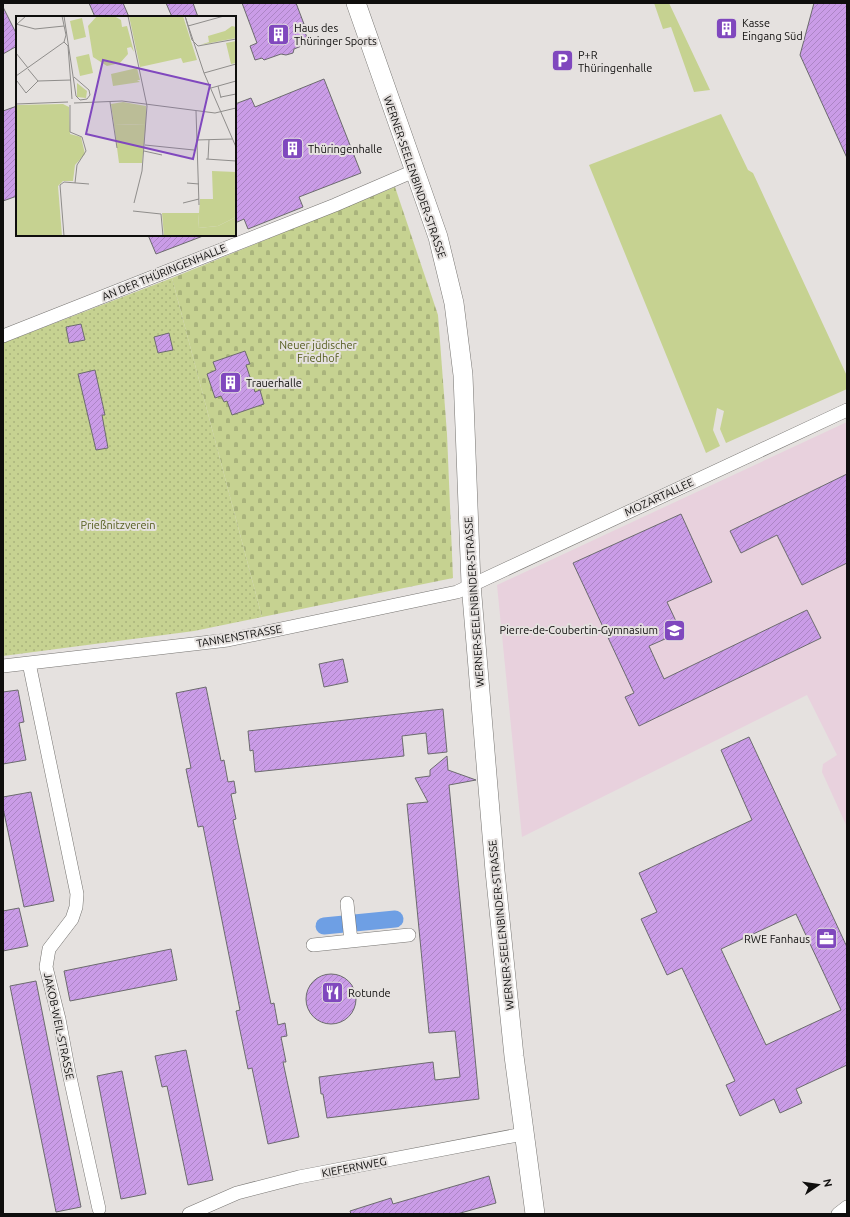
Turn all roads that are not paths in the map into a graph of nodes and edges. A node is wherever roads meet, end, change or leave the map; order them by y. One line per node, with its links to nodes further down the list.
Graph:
1 (356, 3): 2 (street, WERNER-SEELENBINDER-STRASSE)
2 (414, 171): 3 (street, AN DER THÜRINGENHALLE); 5 (street, WERNER-SEELENBINDER-STRASSE)
3 (3, 336)
4 (847, 410): 5 (street, MOZARTALLEE)
5 (471, 584): 6 (street, TANNENSTRASSE); 12 (street, WERNER-SEELENBINDER-STRASSE)
6 (30, 663): 7 (street, TANNENSTRASSE); 14 (street, JAKOB-WEIL-STRASSE)
7 (3, 666)
8 (347, 903): 10 (street)
9 (409, 935): 10 (street)
10 (351, 941): 11 (street)
11 (313, 945)
12 (524, 1134): 15 (street, KIEFERNWEG); 17 (street, WERNER-SEELENBINDER-STRASSE)
13 (847, 1207): 18 (street)
14 (99, 1208)
15 (217, 1208): 16 (street, KIEFERNWEG)
16 (189, 1214)
17 (535, 1214)
18 (838, 1214)

